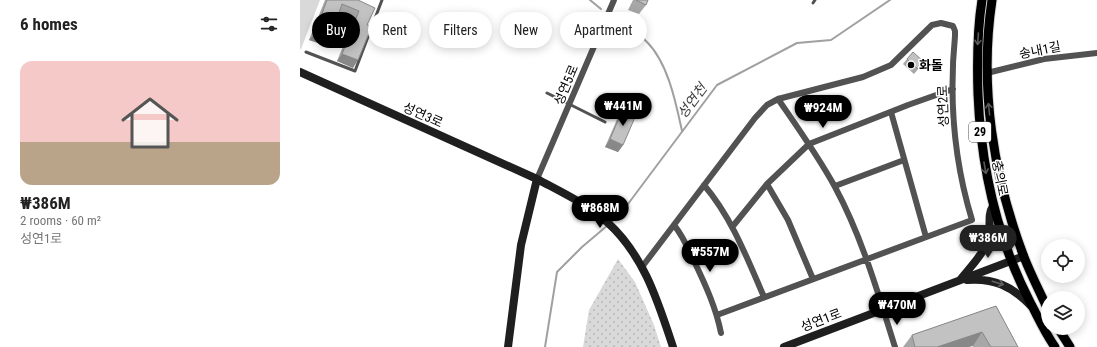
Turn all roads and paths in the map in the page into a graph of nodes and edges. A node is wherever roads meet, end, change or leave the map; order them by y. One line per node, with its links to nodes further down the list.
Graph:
1 (382, 0): 5 (lane)
2 (614, 0): 12 (street, 성연5로)
3 (982, 0): 21 (main road, 충의로 / 29, one-way to 21)
4 (992, 0): 8 (main road, 충의로 / 29)
5 (306, 52)
6 (1097, 53): 8 (street, 송내1길)
7 (300, 72): 17 (street, 성연3로)
8 (987, 73): 22 (main road, 충의로 / 29, one-way to 8)
9 (953, 89): 11 (street, 성연2로); 13 (street); 26 (street, 성연2로)
10 (547, 93): 12 (lane)
11 (778, 99): 15 (street); 19 (street, 성연2로)
12 (569, 104): 14 (lane); 17 (street, 성연5로)
13 (890, 112): 15 (street); 16 (street)
14 (605, 122)
15 (810, 144): 18 (street); 20 (street)
16 (904, 160): 20 (street); 26 (street)
17 (538, 179): 30 (street, 성연3로); 40 (street)
18 (767, 184): 25 (street); 31 (street)
19 (704, 185): 24 (street, 성연2로); 25 (street)
20 (835, 186): 28 (street)
21 (993, 206): 23 (main road, 충의로 / 29); 32 (street)
22 (1011, 219): 23 (main road); 27 (main road, 충의로 / 29)
23 (998, 224): 29 (main road, 충의로 / 29)
24 (674, 225): 30 (street, 성연2로); 37 (street)
25 (733, 226): 34 (street)
26 (926, 237): 28 (street, 성연2로)
27 (1024, 256): 29 (street, 성연1로); 33 (main road, 충의로 / 29)
28 (866, 259): 31 (street, 성연2로); 36 (street)
29 (1011, 261): 32 (street, 성연1로); 35 (main road, 충의로 / 29)
30 (642, 267): 41 (street)
31 (813, 279): 34 (street, 성연2로)
32 (960, 280): 35 (street, one-way to 35); 36 (street, 성연1로)
33 (1041, 294)
34 (764, 297): 37 (street, 성연2로)
35 (1033, 308): 44 (main road, 충의로 / 29)
36 (883, 310): 42 (street, 성연1로); 43 (street)
37 (717, 315): 38 (street)
38 (721, 333)
39 (1062, 335): 45 (main road)
40 (508, 347)
41 (673, 347)
42 (784, 347)
43 (895, 347)
44 (1055, 347)
45 (1070, 347)

